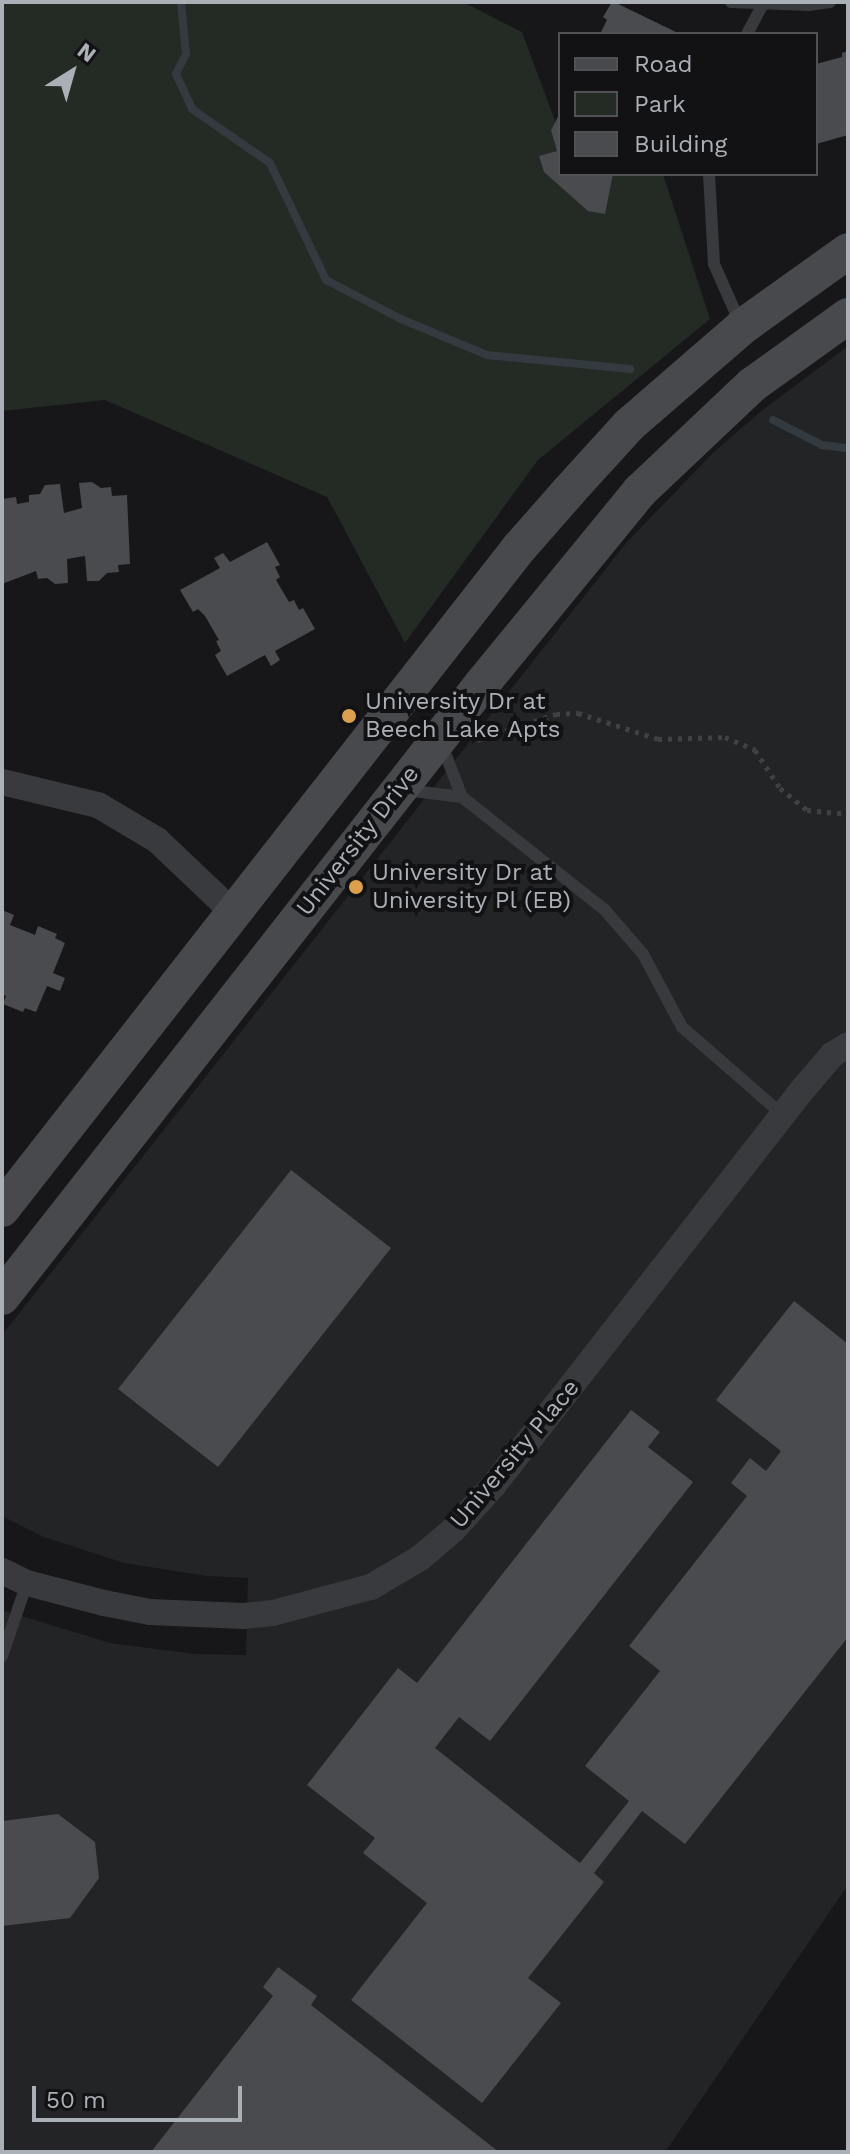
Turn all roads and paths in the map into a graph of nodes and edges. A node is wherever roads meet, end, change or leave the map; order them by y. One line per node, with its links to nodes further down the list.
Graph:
1 (830, 2): 3 (lane)
2 (734, 3): 3 (lane)
3 (763, 4): 4 (lane)
4 (748, 32)
5 (709, 176): 8 (lane)
6 (848, 251): 8 (main road)
7 (848, 316): 9 (main road, University Drive)
8 (742, 327): 14 (main road)
9 (454, 738): 11 (main road, University Drive); 12 (lane); 13 (path)
10 (2, 782): 14 (street)
11 (399, 789): 12 (lane); 18 (main road, University Drive)
12 (462, 797): 16 (lane)
13 (848, 814)
14 (234, 913): 17 (main road)
15 (848, 1045): 16 (street, University Place)
16 (783, 1115): 20 (street, University Place)
17 (2, 1209)
18 (2, 1297)
19 (2, 1571): 20 (street, University Place)
20 (27, 1583): 21 (lane)
21 (2, 1656)

